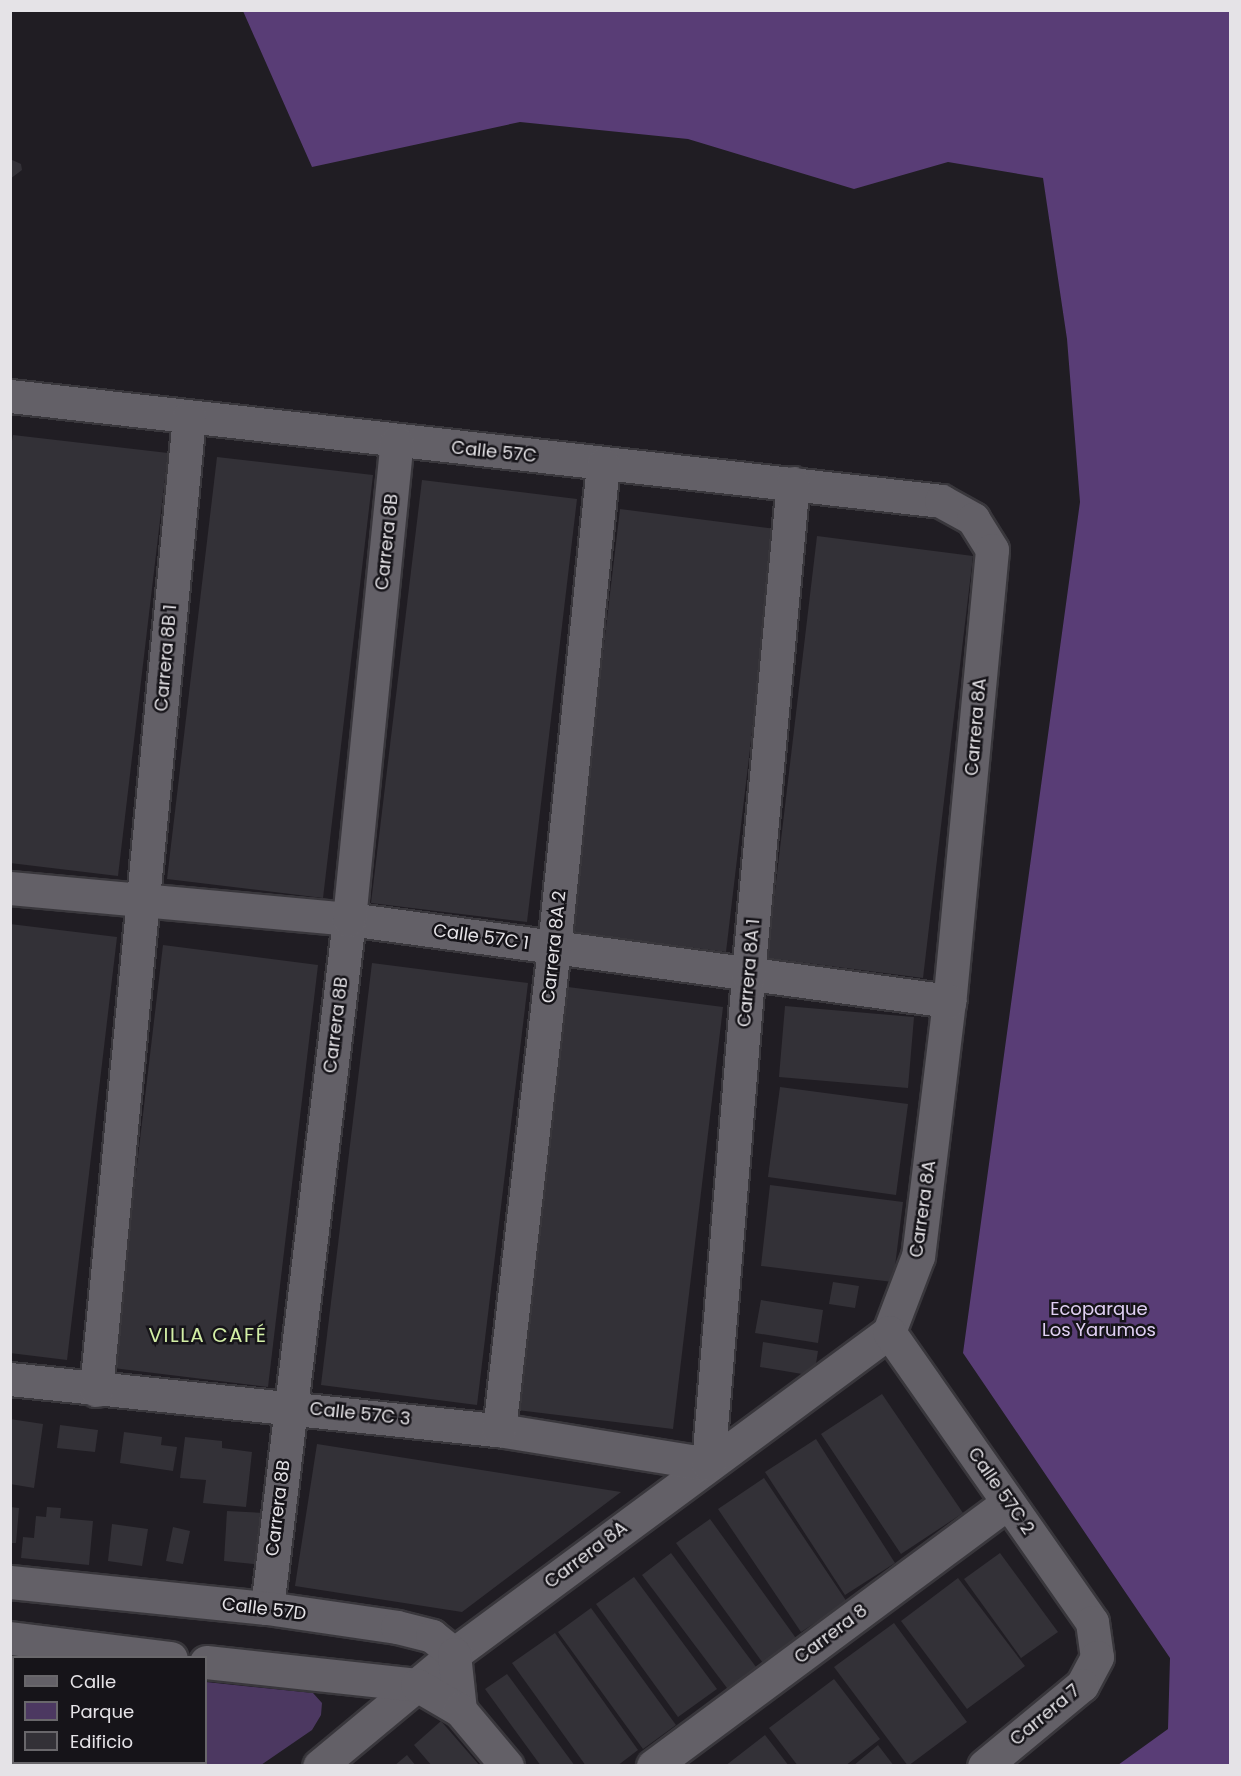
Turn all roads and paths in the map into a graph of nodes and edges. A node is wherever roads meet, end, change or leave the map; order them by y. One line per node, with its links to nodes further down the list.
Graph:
1 (10, 396): 2 (street, Calle 57C)
2 (189, 417): 3 (street, Calle 57C); 8 (street, Carrera 8B 1)
3 (397, 442): 4 (street, Calle 57C); 9 (street, Carrera 8B)
4 (603, 464): 5 (street, Calle 57C); 10 (street, Carrera 8A 2)
5 (793, 483): 6 (street, Calle 57C); 11 (street, Carrera 8A 1)
6 (972, 519): 12 (street, Carrera 8A)
7 (10, 888): 8 (street, Calle 57C 1)
8 (143, 900): 9 (street, Calle 57C 1); 15 (street)
9 (349, 919): 10 (street, Calle 57C 1); 16 (street, Carrera 8B)
10 (554, 947): 11 (street, Calle 57C 1); 17 (street, Carrera 8A 2)
11 (748, 975): 12 (street, Calle 57C 1); 18 (street, Carrera 8A 1)
12 (949, 1001): 13 (street, Carrera 8A)
13 (889, 1332): 18 (street, Carrera 8A); 19 (street, Calle 57C 2)
14 (10, 1379): 15 (street, Calle 57C 3)
15 (96, 1389): 16 (street, Calle 57C 3)
16 (290, 1406): 17 (street, Calle 57C 3); 21 (street, Carrera 8B)
17 (499, 1430): 18 (street, Calle 57C 3)
18 (708, 1464): 23 (street, Carrera 8A)
19 (1008, 1502): 25 (street, Calle 57C 2); 31 (street, Carrera 8)
20 (10, 1582): 21 (street, Calle 57D)
21 (267, 1608): 23 (street, Calle 57D)
22 (10, 1638): 24 (street)
23 (454, 1653): 27 (street, Carrera 8A); 28 (street)
24 (155, 1656)
25 (1097, 1657): 32 (street, Carrera 7)
26 (207, 1662): 27 (street)
27 (417, 1685): 28 (street); 29 (street, Carrera 8A)
28 (460, 1710): 30 (street)
29 (319, 1766)
30 (507, 1766)
31 (653, 1766)
32 (984, 1766)

